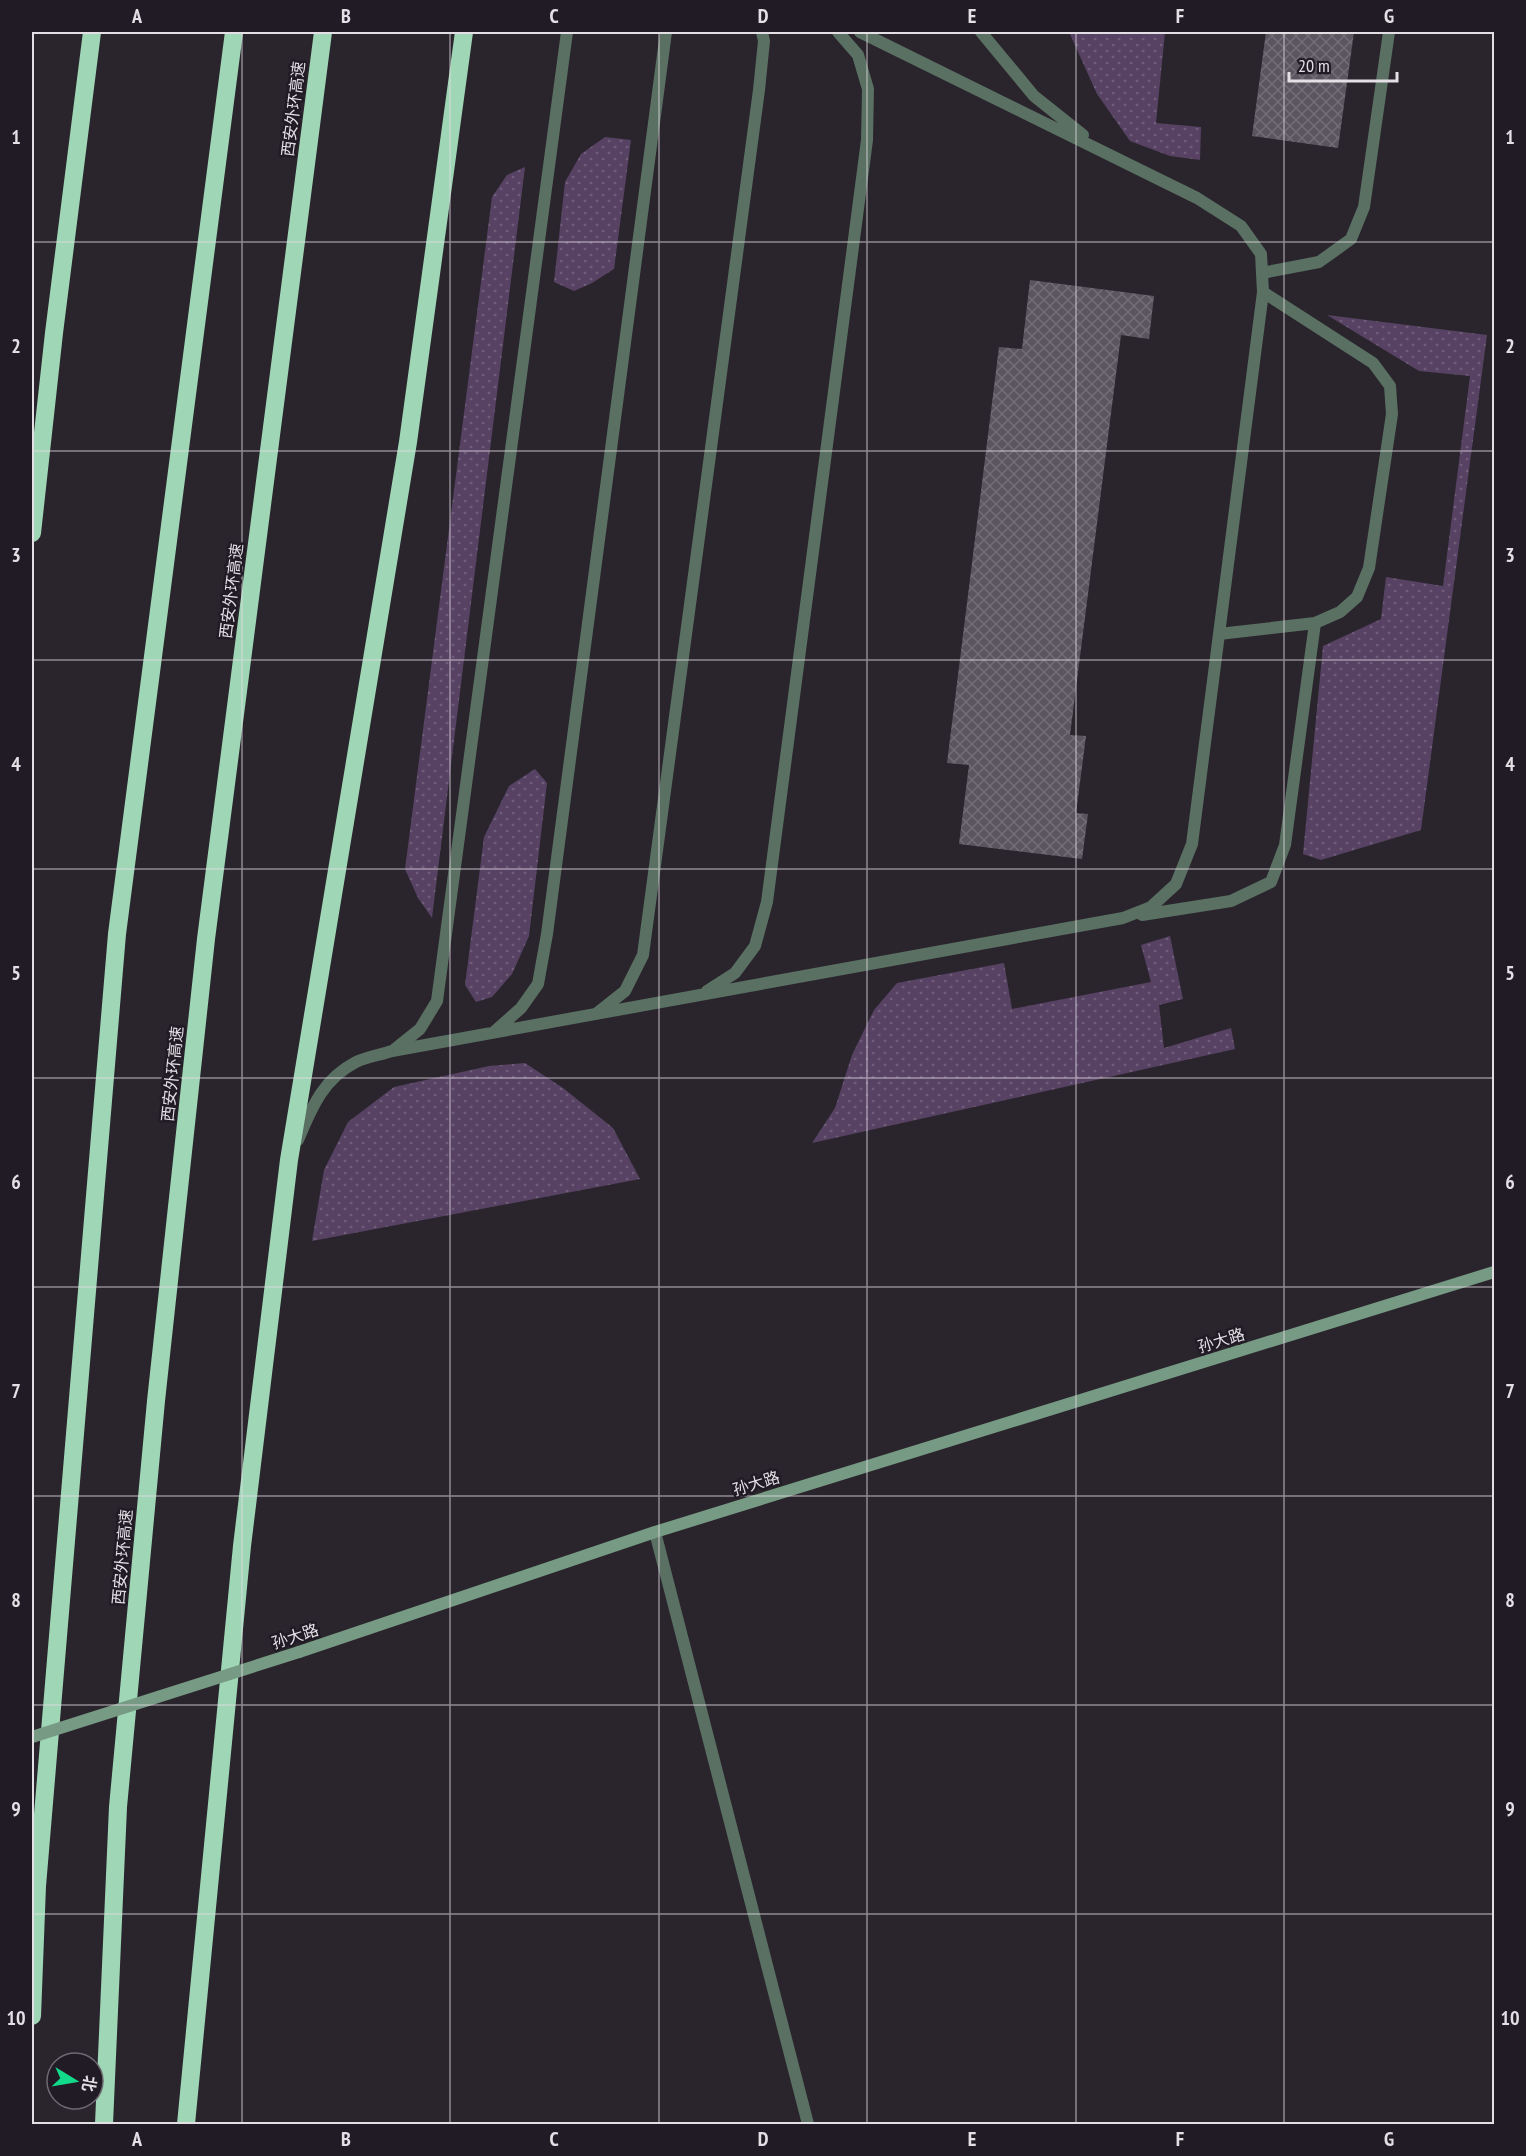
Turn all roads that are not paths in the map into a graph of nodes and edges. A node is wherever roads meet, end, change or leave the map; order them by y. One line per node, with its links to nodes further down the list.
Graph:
1 (92, 32): 15 (highway)
2 (234, 32): 27 (highway)
3 (323, 32): 28 (highway, 西安外环高速)
4 (464, 32): 23 (highway)
5 (567, 32): 22 (street)
6 (666, 32): 21 (street)
7 (762, 32): 20 (street)
8 (838, 32): 19 (street)
9 (860, 32): 12 (street)
10 (981, 32): 12 (street)
11 (1389, 32): 13 (street)
12 (1103, 151): 13 (street)
13 (1262, 273): 14 (street)
14 (1263, 292): 16 (street); 17 (street)
15 (32, 533)
16 (1315, 623): 17 (street); 18 (street)
17 (1219, 634): 18 (street)
18 (1123, 918): 19 (street)
19 (700, 995): 20 (street)
20 (595, 1014): 21 (street)
21 (493, 1033): 22 (street)
22 (392, 1051): 23 (street)
23 (289, 1160): 29 (highway)
24 (1494, 1272): 25 (street, 孙大路)
25 (655, 1532): 26 (street, 孙大路, bridge); 30 (street)
26 (32, 1737)
27 (32, 2016)
28 (104, 2124)
29 (186, 2124)
30 (808, 2124)

